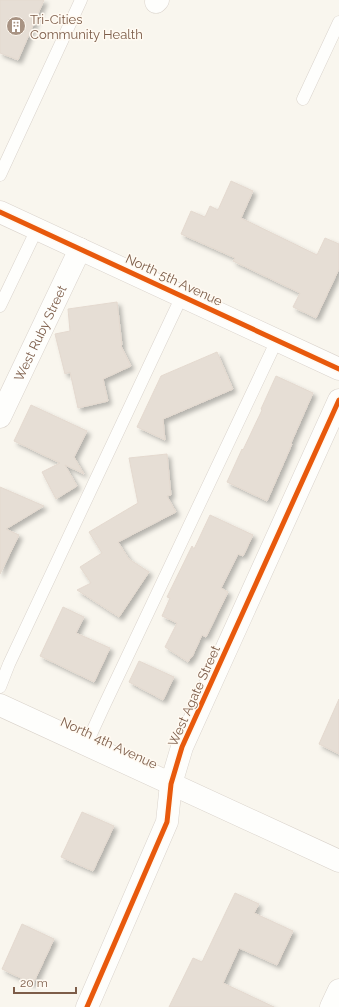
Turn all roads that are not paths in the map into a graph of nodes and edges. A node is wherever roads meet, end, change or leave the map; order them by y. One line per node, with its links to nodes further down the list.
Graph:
1 (81, 0): 4 (lane)
2 (339, 22): 3 (lane)
3 (303, 100)
4 (0, 175)
5 (0, 212): 6 (street, North 5th Avenue)
6 (37, 229): 7 (street, North 5th Avenue); 9 (lane)
7 (80, 248): 8 (street, North 5th Avenue); 13 (street, West Ruby Street)
8 (182, 296): 10 (street, North 5th Avenue); 14 (lane)
9 (0, 306)
10 (277, 340): 11 (street, North 5th Avenue); 16 (lane)
11 (339, 369)
12 (339, 400): 17 (street, West Agate Street)
13 (0, 417)
14 (0, 687)
15 (0, 705): 16 (street, North 4th Avenue)
16 (86, 745): 17 (street, North 4th Avenue)
17 (170, 784): 18 (street, North 4th Avenue); 20 (street, West Agate Street)
18 (339, 861)
19 (339, 990): 21 (street)
20 (87, 1007)
21 (331, 1007)

